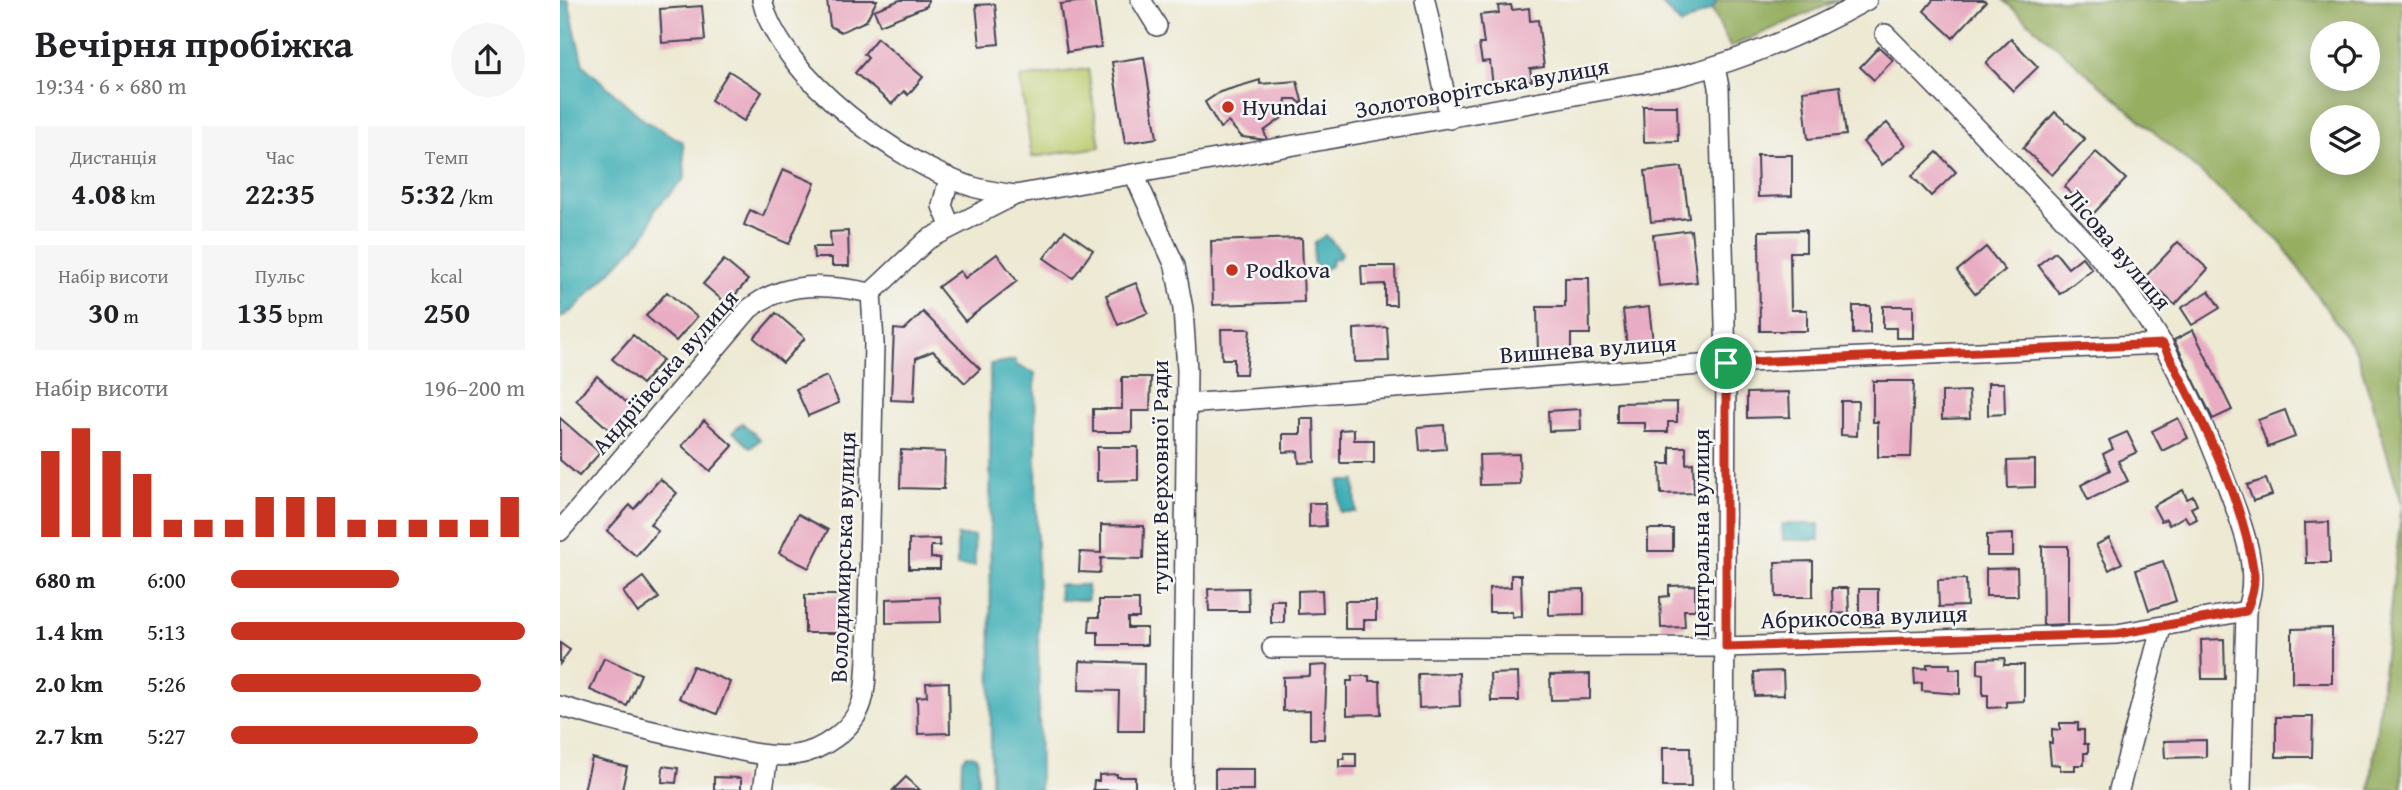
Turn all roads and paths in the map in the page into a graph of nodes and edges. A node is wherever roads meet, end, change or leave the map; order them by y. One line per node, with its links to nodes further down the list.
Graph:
1 (762, 0): 10 (street, Золотоворітська вулиця)
2 (1141, 0): 5 (street)
3 (1425, 0): 8 (street)
4 (1867, 0): 7 (street, Золотоворітська вулиця)
5 (1157, 26)
6 (1885, 34): 14 (street, Лісова вулиця)
7 (1715, 67): 8 (street, Золотоворітська вулиця); 15 (street, Центральна вулиця)
8 (1450, 119): 9 (street, Золотоворітська вулиця)
9 (1134, 174): 11 (street, Золотоворітська вулиця); 16 (street, тупик Верховної Ради)
10 (949, 178): 11 (street, Золотоворітська вулиця); 12 (street)
11 (1015, 195): 12 (street, Золотоворітська вулиця)
12 (950, 225): 13 (street, Золотоворітська вулиця)
13 (871, 293): 17 (street, Андріївська вулиця); 23 (street, Володимирська вулиця)
14 (2163, 344): 15 (street, Вишнева вулиця); 18 (street, Лісова вулиця)
15 (1726, 363): 16 (street, Вишнева вулиця); 20 (street, Центральна вулиця)
16 (1186, 404): 25 (street, тупик Верховної Ради)
17 (560, 531)
18 (2246, 611): 19 (street, Абрикосова вулиця); 28 (street, Лісова вулиця)
19 (2161, 628): 20 (street, Абрикосова вулиця); 27 (street)
20 (1726, 647): 21 (street, Абрикосова вулиця); 26 (street, Центральна вулиця)
21 (1272, 648)
22 (560, 706): 23 (street, Володимирська вулиця)
23 (768, 756): 24 (street)
24 (763, 790)
25 (1182, 790)
26 (1724, 790)
27 (2119, 790)
28 (2241, 790)

